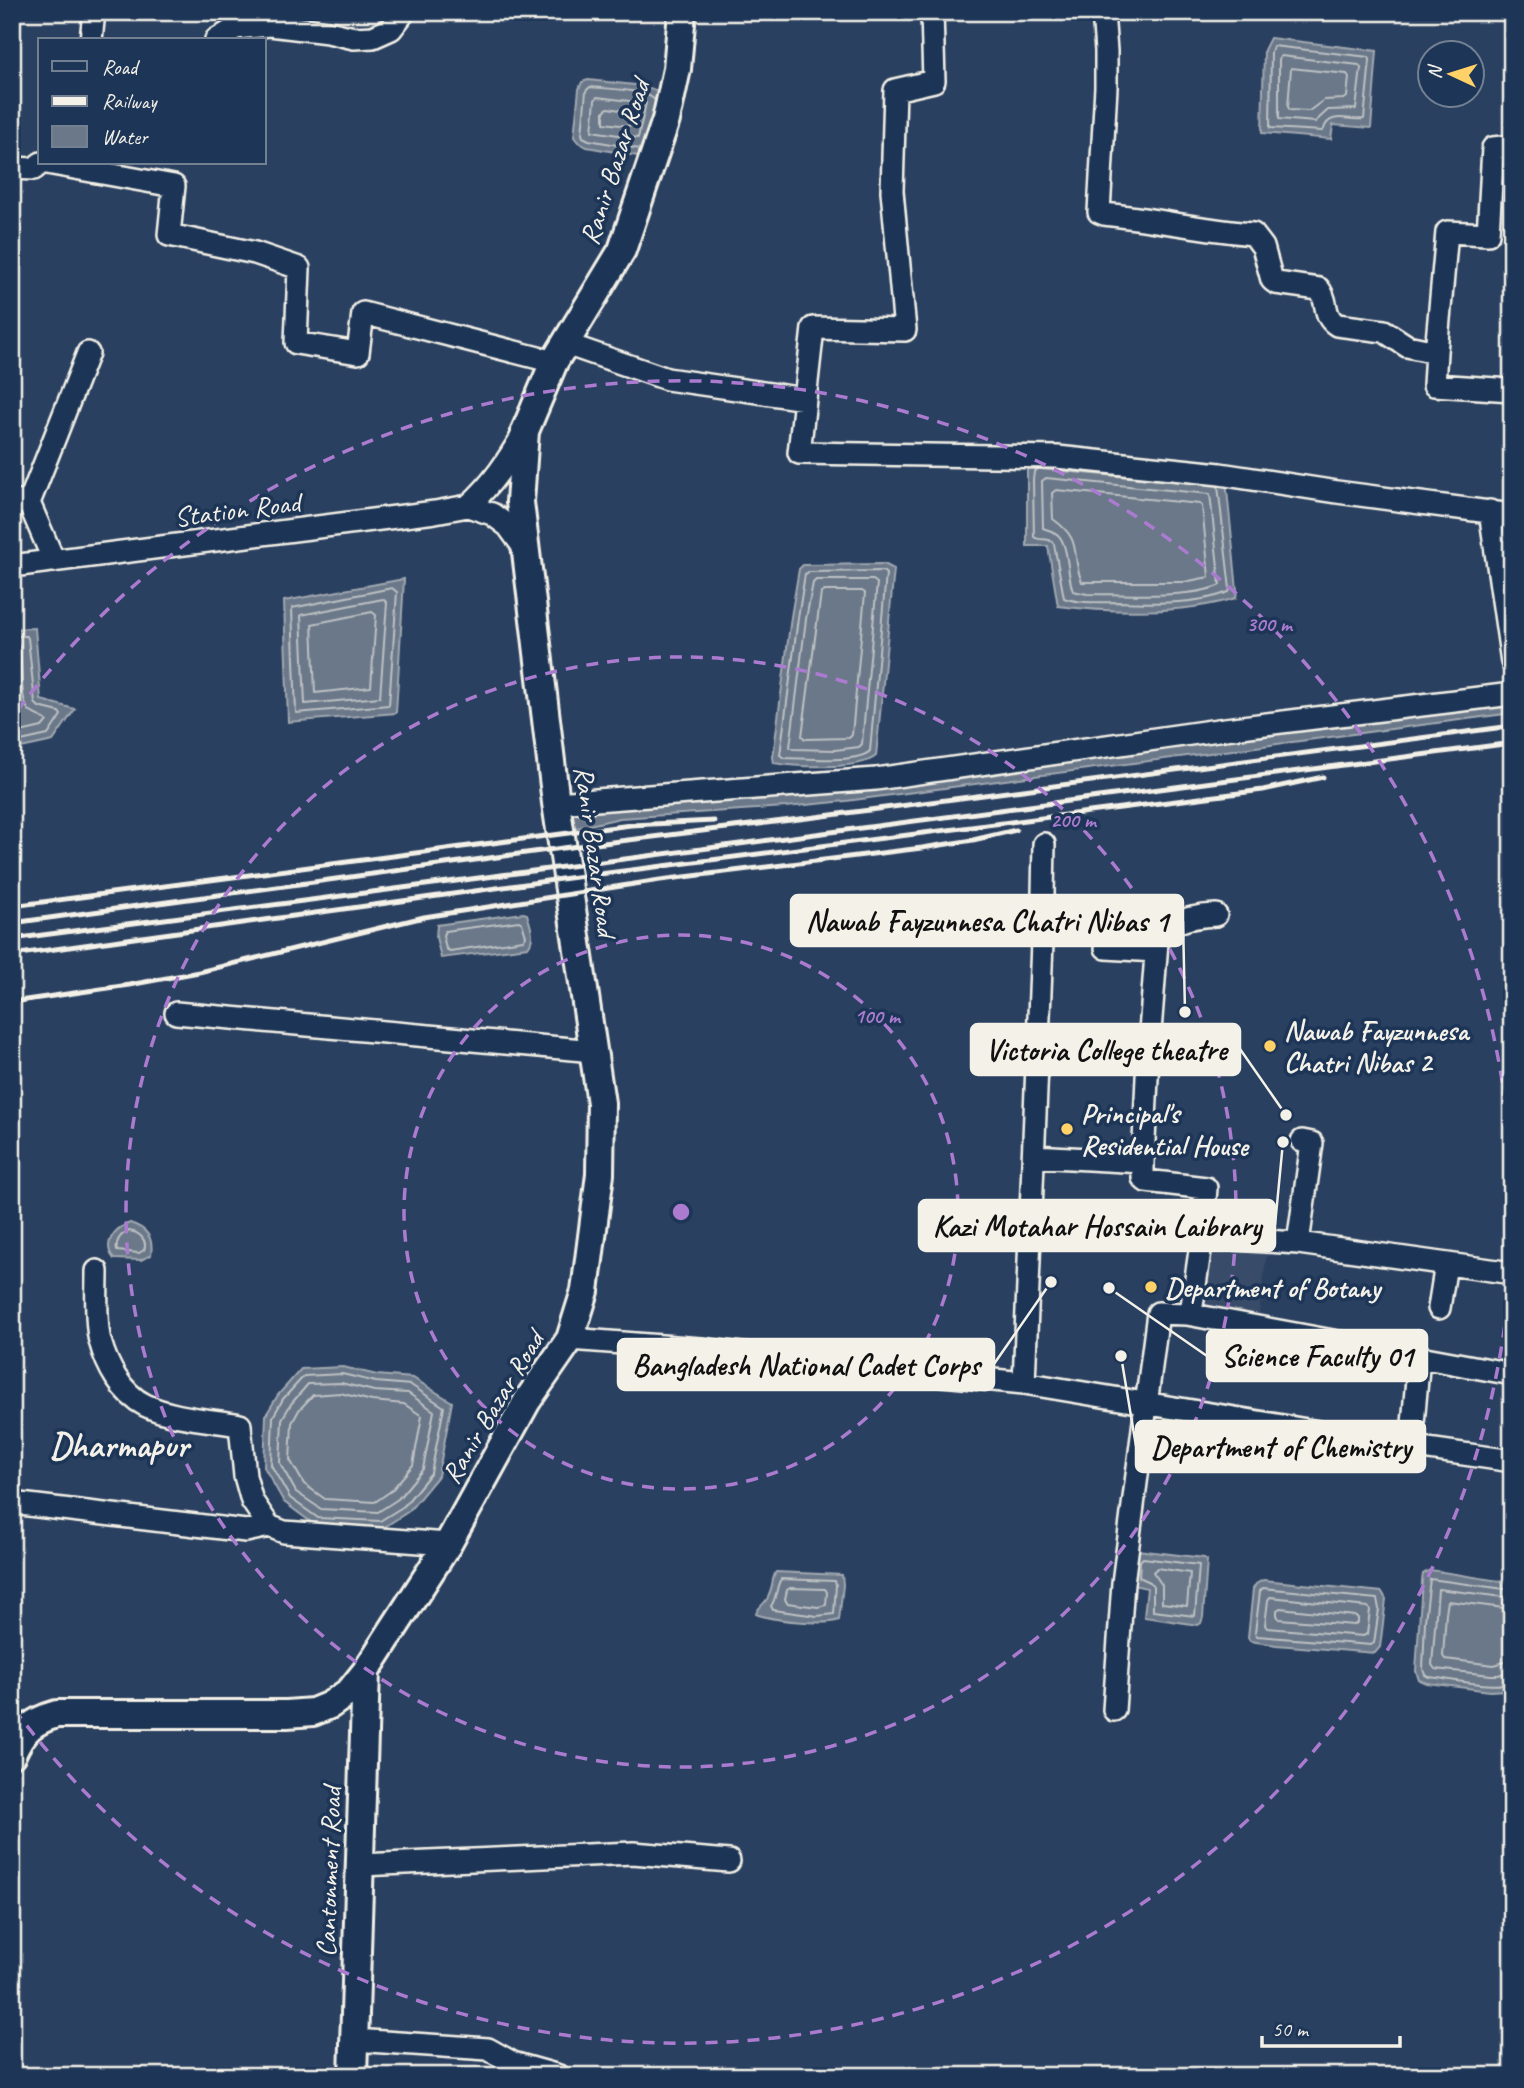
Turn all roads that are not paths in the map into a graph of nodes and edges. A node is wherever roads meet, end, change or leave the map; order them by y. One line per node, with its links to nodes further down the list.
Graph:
1 (93, 12): 6 (street)
2 (404, 12): 7 (street)
3 (682, 12): 14 (main road, Ranir Bazar Road)
4 (932, 12): 16 (street)
5 (1103, 12): 12 (street)
6 (91, 38)
7 (220, 38)
8 (1512, 146): 12 (street)
9 (40, 164): 11 (street)
10 (53, 164): 14 (street)
11 (12, 168)
12 (1436, 352): 15 (street)
13 (88, 353): 18 (street)
14 (560, 353): 16 (street); 17 (main road, Ranir Bazar Road)
15 (1512, 390)
16 (805, 399): 20 (street)
17 (525, 431): 19 (street); 22 (main road, Ranir Bazar Road)
18 (20, 502): 23 (street)
19 (468, 506): 22 (street); 23 (street, Station Road)
20 (1490, 511): 21 (street); 25 (street)
21 (1512, 515)
22 (527, 552): 27 (main road, Ranir Bazar Road)
23 (54, 561): 24 (street, Station Road)
24 (12, 566)
25 (1512, 662)
26 (1512, 694): 27 (street)
27 (556, 803): 35 (main road, Ranir Bazar Road)
28 (1044, 844): 37 (street)
29 (1216, 915): 31 (street)
30 (1106, 948): 31 (street)
31 (1155, 951): 34 (street)
32 (176, 1013): 35 (street)
33 (1097, 1043): 34 (street)
34 (1149, 1047): 38 (street)
35 (594, 1051): 46 (main road, Ranir Bazar Road)
36 (1302, 1141): 40 (street)
37 (1034, 1156): 38 (street); 49 (street)
38 (1143, 1161): 39 (street)
39 (1202, 1237): 40 (street); 45 (street)
40 (1298, 1242): 41 (street)
41 (1446, 1264): 43 (street); 44 (street)
42 (97, 1270): 54 (street)
43 (1512, 1273)
44 (1439, 1308)
45 (1187, 1314): 47 (street); 50 (street)
46 (570, 1339): 49 (street); 55 (main road, Ranir Bazar Road)
47 (1419, 1357): 48 (street); 51 (street)
48 (1512, 1374)
49 (1024, 1383): 50 (street)
50 (1146, 1403): 51 (street); 57 (street)
51 (1410, 1446): 52 (street)
52 (1512, 1461)
53 (12, 1503): 54 (street)
54 (269, 1526): 55 (street)
55 (448, 1544): 56 (main road, Ranir Bazar Road)
56 (366, 1671): 58 (main road, Ranir Bazar Road); 60 (main road, Cantonment Road)
57 (1114, 1710)
58 (12, 1754)
59 (729, 1861): 60 (street)
60 (361, 1865): 61 (main road, Cantonment Road)
61 (354, 2040): 62 (main road, Cantonment Road); 63 (street)
62 (353, 2076)
63 (559, 2076)

